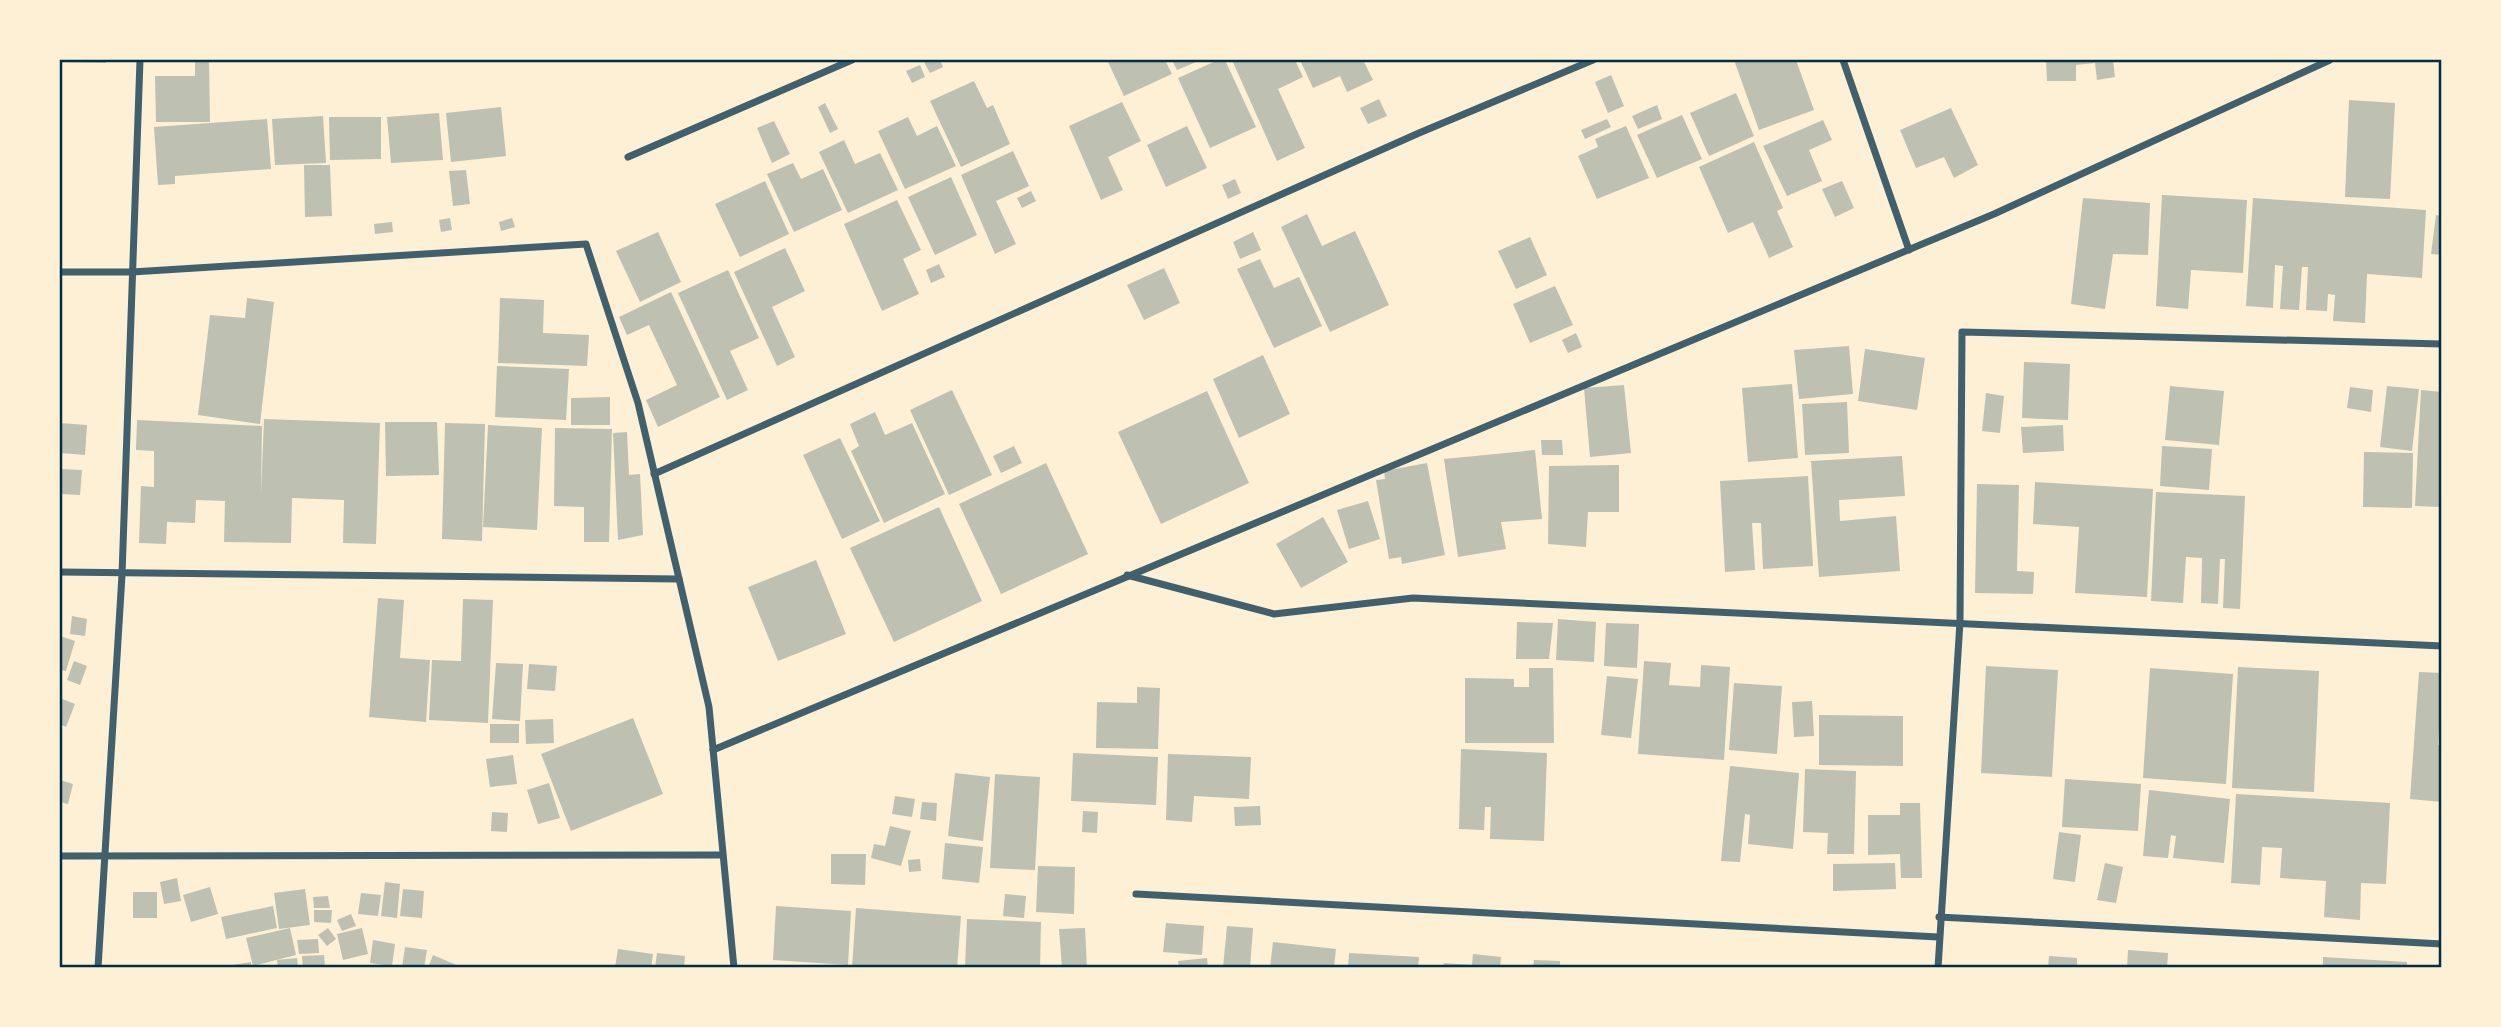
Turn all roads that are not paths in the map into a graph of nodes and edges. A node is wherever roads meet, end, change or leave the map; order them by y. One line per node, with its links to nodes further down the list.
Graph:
1 (140, 60): 9 (street)
2 (852, 60): 6 (street)
3 (1593, 60): 11 (street)
4 (1843, 60): 7 (street)
5 (2330, 60): 7 (street)
6 (628, 157)
7 (1909, 250): 14 (street)
8 (60, 272): 9 (street)
9 (132, 272): 11 (street); 13 (street)
10 (2441, 344): 16 (street)
11 (654, 474): 15 (street)
12 (60, 572): 13 (street)
13 (122, 575): 15 (street); 19 (street)
14 (1127, 575): 16 (street); 18 (street)
15 (679, 579): 18 (street)
16 (1960, 622): 17 (street); 23 (street)
17 (2441, 646)
18 (713, 750): 20 (street)
19 (105, 855): 20 (street); 21 (street); 26 (street)
20 (722, 855): 27 (street)
21 (60, 856)
22 (1136, 894): 24 (street)
23 (1940, 917): 24 (street); 25 (street)
24 (1938, 937): 28 (street)
25 (2441, 944)
26 (98, 968)
27 (734, 968)
28 (1938, 968)

